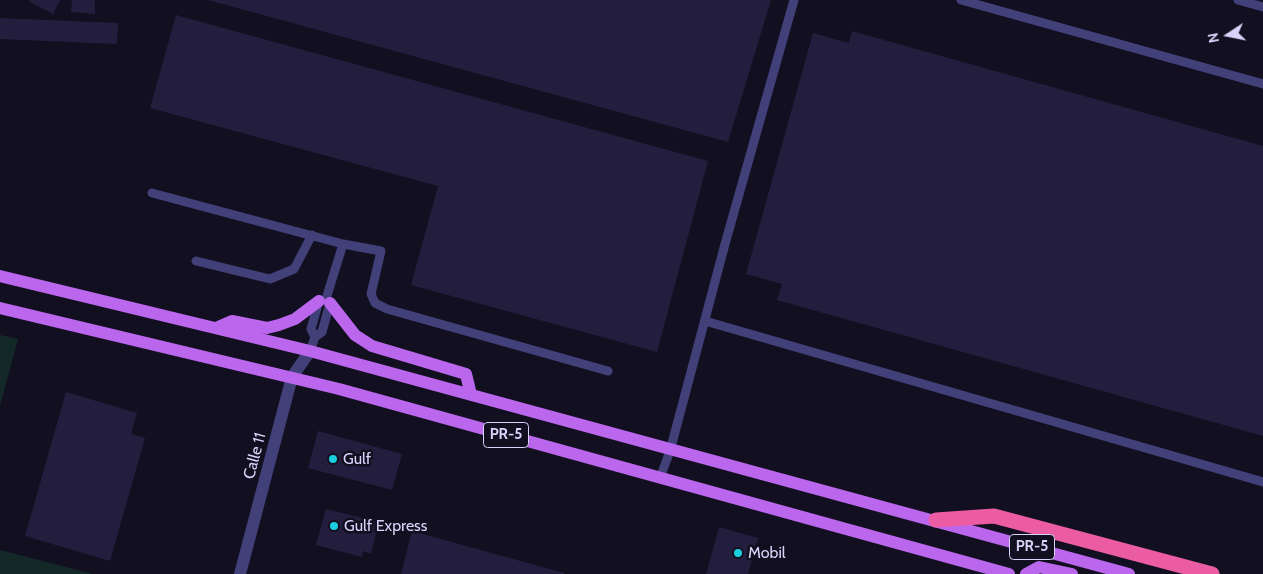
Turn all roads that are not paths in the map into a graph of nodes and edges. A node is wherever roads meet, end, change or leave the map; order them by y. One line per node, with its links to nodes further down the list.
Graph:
1 (794, 0): 13 (lane)
2 (961, 0): 5 (lane)
3 (1238, 0): 4 (lane)
4 (1263, 7)
5 (1263, 84)
6 (152, 193): 7 (lane)
7 (312, 236): 8 (lane); 9 (lane)
8 (343, 244): 11 (lane); 16 (lane)
9 (196, 261)
10 (0, 276): 14 (main road, PR-5)
11 (325, 301): 14 (main road); 15 (lane); 18 (main road)
12 (0, 308): 17 (main road, PR-5)
13 (705, 321): 19 (lane); 21 (lane)
14 (216, 328): 15 (main road, PR-5)
15 (310, 351): 17 (street, Calle 11); 18 (main road, PR-5)
16 (608, 371)
17 (292, 377): 20 (main road, PR-5); 23 (street, Calle 11)
18 (471, 395): 19 (main road, PR-5)
19 (670, 451): 20 (lane); 22 (main road, PR-5)
20 (660, 478): 24 (main road, PR-5)
21 (1263, 482)
22 (936, 520): 27 (main road, PR-5); 28 (highway)
23 (240, 574)
24 (1008, 574)
25 (1026, 574): 26 (main road)
26 (1072, 574)
27 (1128, 574)
28 (1212, 574)

